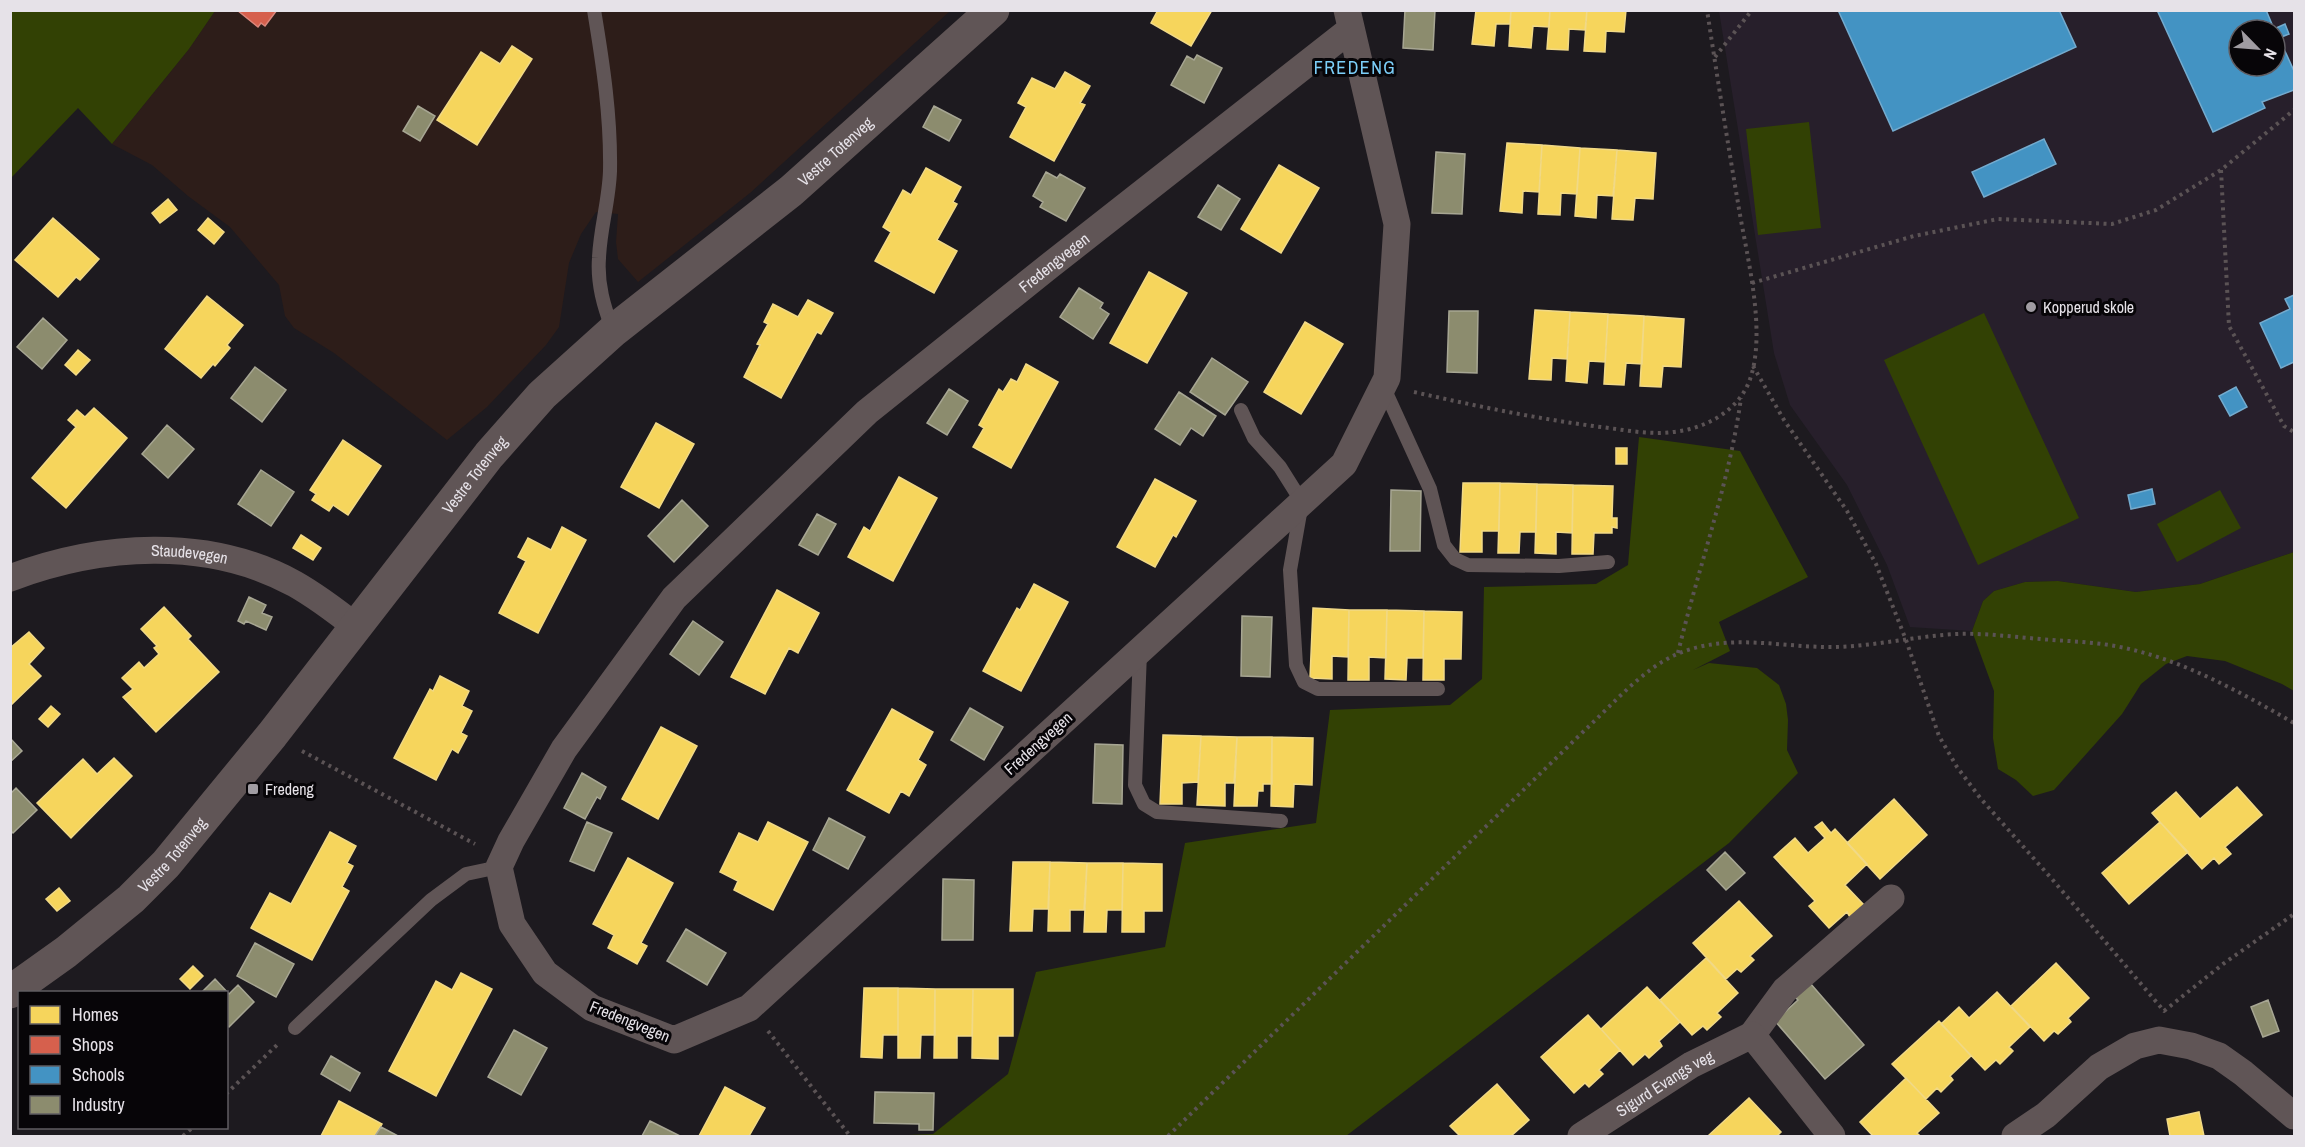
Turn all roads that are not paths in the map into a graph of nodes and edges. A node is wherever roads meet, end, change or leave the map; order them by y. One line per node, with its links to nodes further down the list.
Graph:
1 (594, 10): 4 (lane)
2 (993, 10): 4 (street, Vestre Totenveg)
3 (1349, 20): 5 (street, Fredengvegen); 14 (street, Fredengvegen)
4 (613, 331): 10 (street, Vestre Totenveg)
5 (1383, 386): 7 (street, Fredengvegen); 8 (lane)
6 (1241, 410): 7 (lane)
7 (1302, 502): 11 (street, Fredengvegen); 12 (lane)
8 (1608, 562)
9 (10, 578): 10 (street, Staudevegen)
10 (355, 626): 16 (street, Vestre Totenveg)
11 (1140, 650): 13 (lane); 14 (street, Fredengvegen)
12 (1438, 689)
13 (1281, 821)
14 (499, 867): 17 (lane)
15 (1891, 898): 18 (street, Sigurd Evangs veg)
16 (10, 992)
17 (295, 1028)
18 (1752, 1035): 20 (street, Sigurd Evangs veg); 21 (street)
19 (2295, 1116): 22 (street)
20 (1581, 1137)
21 (1832, 1137)
22 (2015, 1137)

